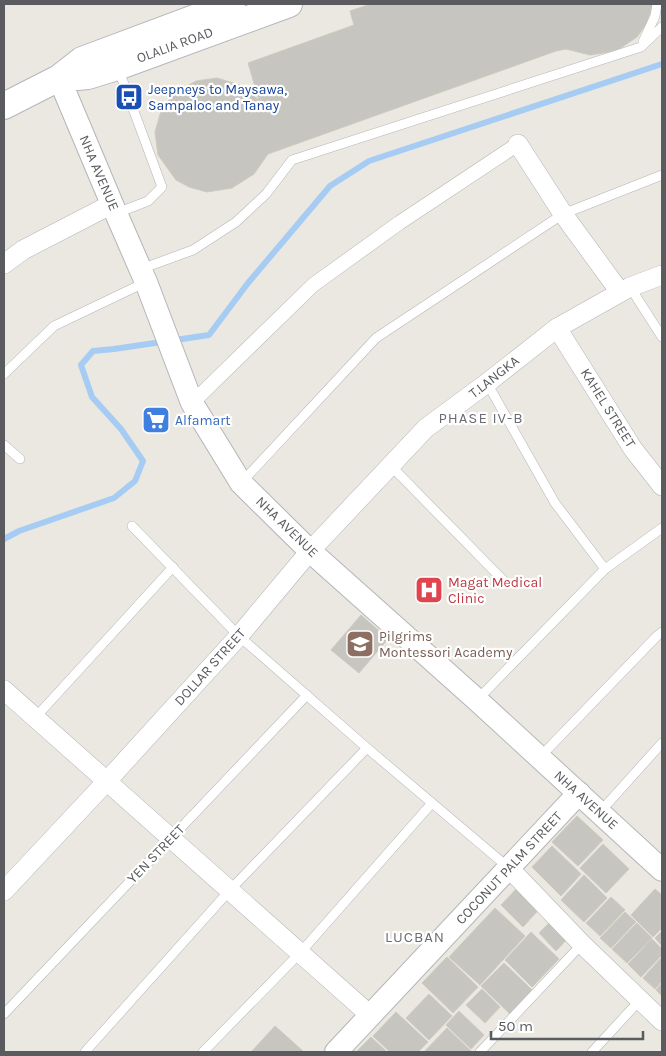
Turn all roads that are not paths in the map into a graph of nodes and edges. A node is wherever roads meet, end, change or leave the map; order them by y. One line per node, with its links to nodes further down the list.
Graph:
1 (232, 4): 6 (main road, OLALIA ROAD)
2 (289, 4): 6 (main road, OLALIA ROAD)
3 (657, 4): 5 (lane)
4 (662, 27): 5 (lane)
5 (641, 47): 15 (lane)
6 (114, 58): 7 (main road, OLALIA ROAD); 11 (lane)
7 (59, 78): 8 (main road, OLALIA ROAD); 11 (street, NHA AVENUE)
8 (4, 106)
9 (518, 144): 12 (street); 21 (street)
10 (662, 175): 12 (lane)
11 (114, 209): 13 (street); 15 (street, NHA AVENUE)
12 (563, 214): 16 (street); 25 (lane)
13 (4, 264)
14 (662, 275): 16 (street, T.LANGKA)
15 (143, 276): 19 (lane); 21 (street, NHA AVENUE)
16 (625, 290): 17 (street, T.LANGKA); 18 (lane)
17 (558, 328): 20 (street, T.LANGKA); 26 (street, KAHEL STREET)
18 (662, 337)
19 (4, 374)
20 (487, 383): 24 (street, T.LANGKA); 31 (lane)
21 (192, 403): 25 (street, NHA AVENUE)
22 (4, 445): 23 (lane)
23 (20, 459)
24 (390, 465): 29 (street, T.LANGKA); 32 (lane)
25 (241, 483): 29 (street, NHA AVENUE)
26 (662, 486)
27 (132, 526): 30 (lane)
28 (662, 528): 31 (lane)
29 (310, 551): 34 (street, DOLLAR STREET); 37 (street, NHA AVENUE)
30 (173, 568): 34 (lane); 38 (lane)
31 (605, 569): 37 (lane)
32 (503, 580)
33 (662, 632): 41 (lane)
34 (239, 636): 36 (lane); 42 (street, DOLLAR STREET)
35 (4, 690): 38 (street)
36 (307, 695): 40 (lane); 46 (lane, YEN STREET)
37 (477, 700): 41 (street, NHA AVENUE)
38 (36, 718): 42 (street)
39 (662, 742): 45 (lane)
40 (367, 748): 44 (lane); 49 (lane)
41 (540, 757): 43 (street, NHA AVENUE)
42 (107, 781): 46 (street); 50 (street, DOLLAR STREET)
43 (579, 793): 45 (street, NHA AVENUE); 47 (street, COCONUT PALM STREET)
44 (432, 803): 47 (lane); 52 (lane)
45 (600, 812): 48 (street, NHA AVENUE)
46 (171, 838): 49 (street); 54 (lane, YEN STREET)
47 (509, 868): 51 (street); 55 (street, COCONUT PALM STREET)
48 (662, 870)
49 (230, 890): 52 (street); 57 (lane)
50 (4, 891)
51 (582, 944): 53 (street); 60 (lane)
52 (300, 953): 55 (street); 58 (lane)
53 (640, 1000): 56 (street); 61 (lane)
54 (4, 1014)
55 (370, 1015): 59 (street, COCONUT PALM STREET)
56 (662, 1021)
57 (85, 1052)
58 (203, 1052)
59 (336, 1052)
60 (480, 1052)
61 (592, 1052)

